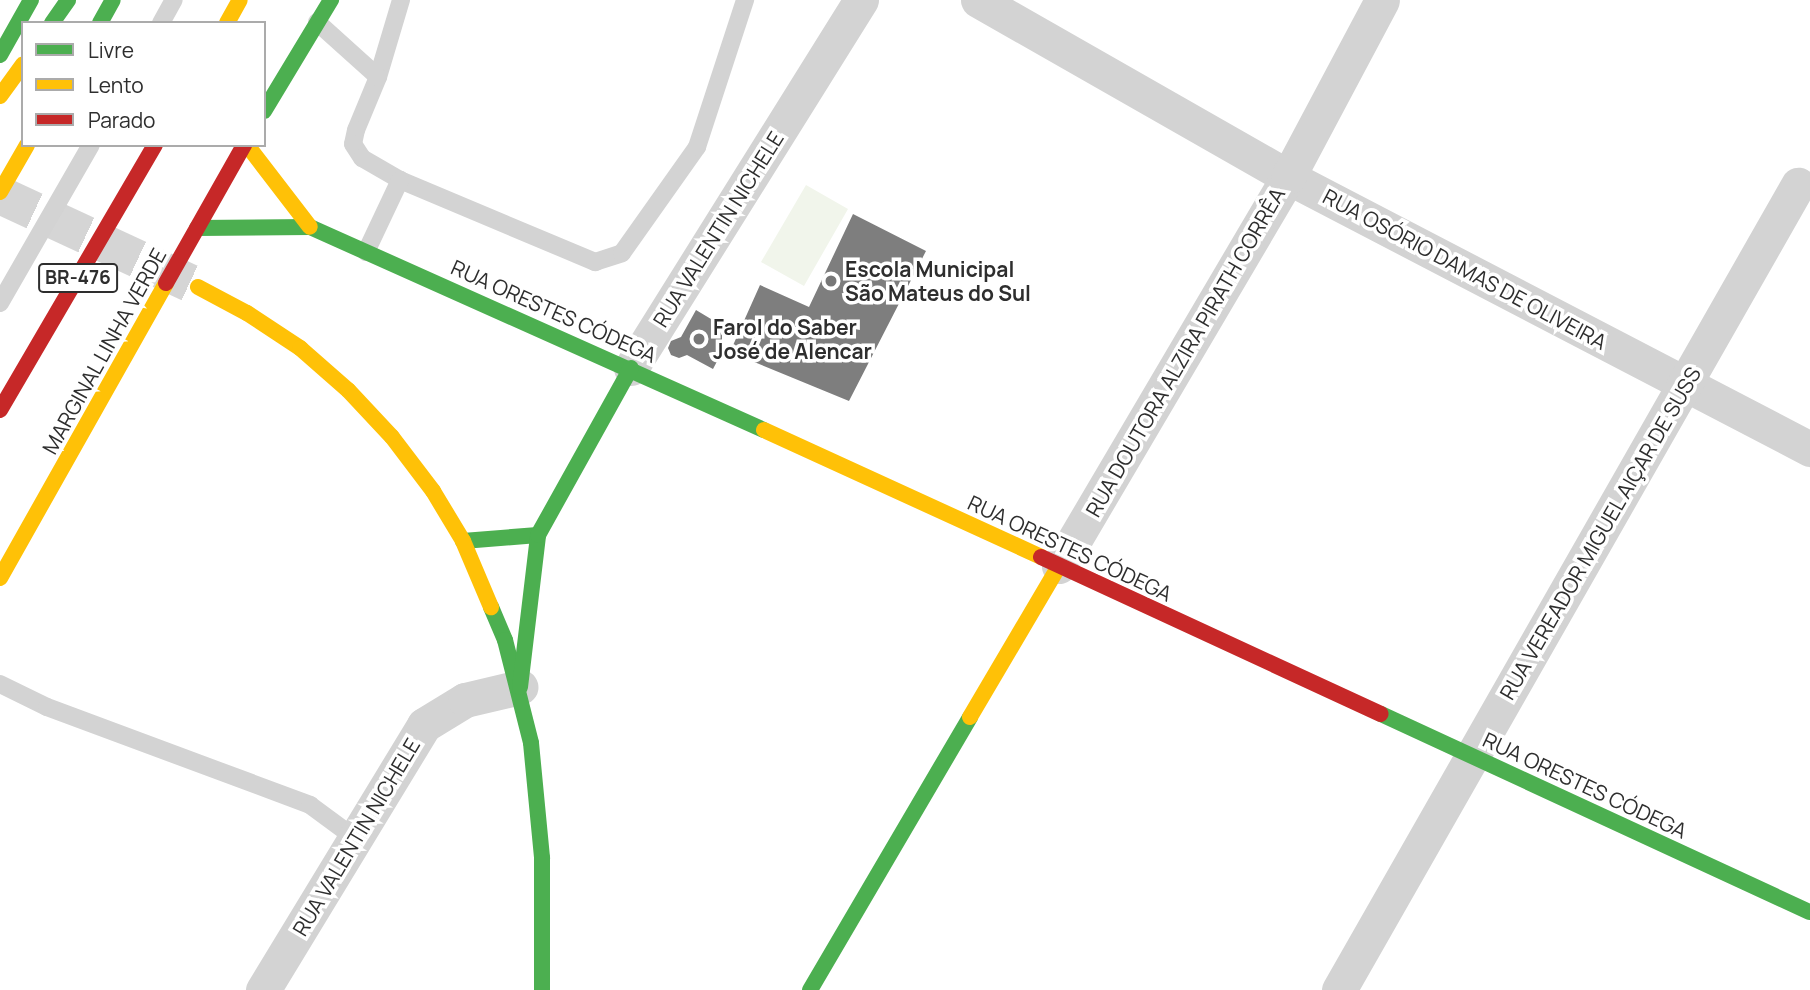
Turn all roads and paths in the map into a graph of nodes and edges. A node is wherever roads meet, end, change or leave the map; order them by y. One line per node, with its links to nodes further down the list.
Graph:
1 (31, 0): 17 (main road)
2 (68, 0): 12 (main road)
3 (113, 0): 13 (main road)
4 (174, 0): 14 (lane)
5 (240, 0): 15 (main road)
6 (331, 0): 16 (main road)
7 (401, 0): 19 (lane)
8 (745, 0): 28 (lane)
9 (861, 0): 36 (street, RUA VALENTIN NICHELE)
10 (978, 0): 27 (street, RUA OSÓRIO DAMAS DE OLIVEIRA)
11 (1382, 0): 27 (street, RUA DOUTORA ALZIRA PIRATH CORRÊA)
12 (53, 21)
13 (101, 21)
14 (162, 21)
15 (228, 21)
16 (317, 22): 19 (lane); 21 (main road)
17 (0, 55)
18 (21, 67): 20 (main road)
19 (378, 78): 28 (lane)
20 (0, 96)
21 (266, 108)
22 (26, 147): 30 (main road)
23 (90, 147): 35 (lane)
24 (154, 147): 38 (main road, BR-476)
25 (244, 147): 32 (main road, MARGINAL LINHA VERDE)
26 (247, 147): 31 (main road, RUA ORESTES CÓDEGA)
27 (1288, 177): 37 (street, RUA OSÓRIO DAMAS DE OLIVEIRA); 42 (street, RUA DOUTORA ALZIRA PIRATH CORRÊA)
28 (400, 180): 33 (lane)
29 (1798, 185): 37 (street, RUA VEREADOR MIGUEL AIÇAR DE SUSS)
30 (0, 192)
31 (310, 227): 32 (main road, RUA ORESTES CÓDEGA); 33 (main road, RUA ORESTES CÓDEGA)
32 (197, 228): 43 (main road, MARGINAL LINHA VERDE)
33 (366, 251): 36 (main road, RUA ORESTES CÓDEGA)
34 (198, 287): 41 (main road)
35 (0, 303)
36 (631, 368): 40 (main road, RUA VALENTIN NICHELE); 42 (main road, RUA ORESTES CÓDEGA)
37 (1685, 383): 39 (street, RUA OSÓRIO DAMAS DE OLIVEIRA); 46 (street, RUA VEREADOR MIGUEL AIÇAR DE SUSS)
38 (0, 410)
39 (1810, 449)
40 (538, 535): 41 (main road); 45 (main road, RUA VALENTIN NICHELE)
41 (463, 541): 45 (main road)
42 (1059, 566): 46 (main road, RUA ORESTES CÓDEGA); 51 (main road, RUA DOUTORA ALZIRA PIRATH CORRÊA)
43 (0, 578)
44 (0, 684): 47 (lane)
45 (520, 687): 47 (street, RUA VALENTIN NICHELE); 50 (main road)
46 (1472, 756): 48 (main road, RUA ORESTES CÓDEGA); 52 (street, RUA VEREADOR MIGUEL AIÇAR DE SUSS)
47 (355, 838): 49 (street, RUA VALENTIN NICHELE)
48 (1810, 912)
49 (263, 990)
50 (542, 990)
51 (810, 990)
52 (1339, 990)

